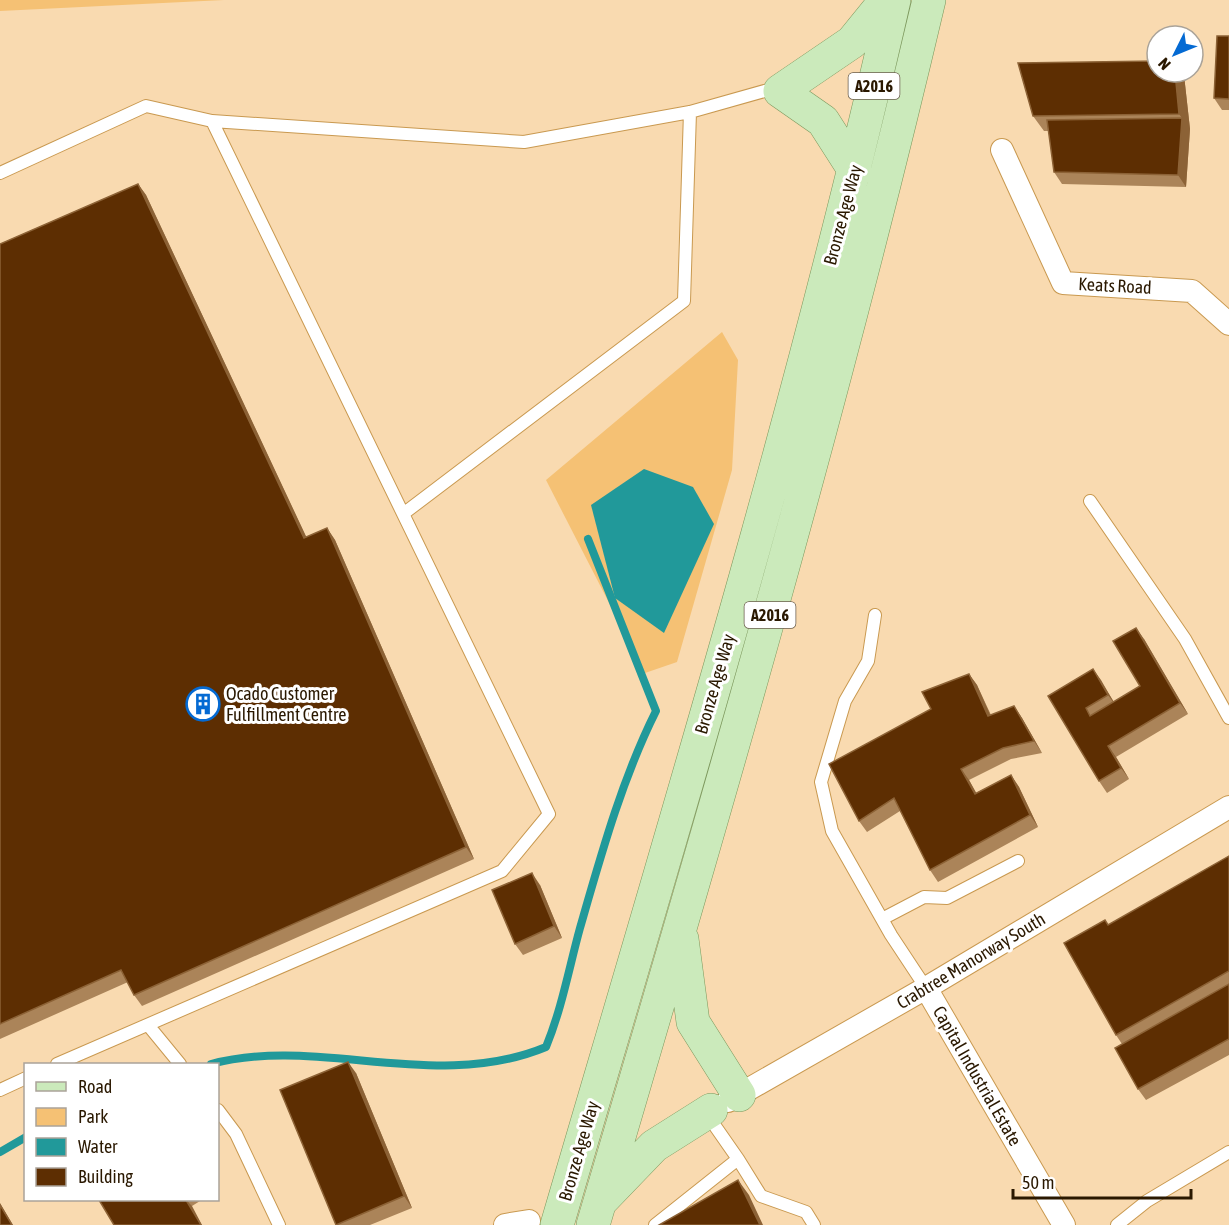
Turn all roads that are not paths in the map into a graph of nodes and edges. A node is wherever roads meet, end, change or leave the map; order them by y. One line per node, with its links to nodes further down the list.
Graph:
1 (886, 0): 4 (main road)
2 (894, 0): 8 (main road, Bronze Age Way / A2016)
3 (929, 0): 18 (main road, Bronze Age Way / A2016)
4 (780, 91): 5 (lane); 8 (main road)
5 (690, 112): 6 (lane); 12 (lane)
6 (212, 121): 9 (lane); 12 (lane)
7 (1002, 150): 10 (street, Keats Road)
8 (855, 171): 31 (main road, Bronze Age Way / A2016)
9 (0, 173)
10 (1229, 324)
11 (1090, 501): 14 (lane)
12 (403, 514): 20 (lane)
13 (875, 615): 17 (lane)
14 (1229, 718)
15 (1229, 807): 19 (street, Crabtree Manorway South)
16 (1018, 861): 17 (lane)
17 (882, 919): 19 (lane)
18 (680, 925): 25 (main road); 30 (main road, Bronze Age Way / A2016)
19 (926, 988): 25 (street, Crabtree Manorway South); 36 (street, Capital Industrial Estate)
20 (148, 1025): 21 (lane); 22 (lane)
21 (62, 1063)
22 (178, 1063)
23 (24, 1079): 24 (lane)
24 (0, 1090)
25 (739, 1095): 26 (street, Crabtree Manorway South)
26 (711, 1110): 29 (lane); 30 (main road)
27 (219, 1111): 32 (lane)
28 (1229, 1152): 37 (lane)
29 (738, 1159): 34 (lane); 35 (lane)
30 (596, 1214)
31 (543, 1223): 33 (street)
32 (279, 1225)
33 (505, 1225)
34 (655, 1225)
35 (814, 1225)
36 (1064, 1225)
37 (1117, 1225)

